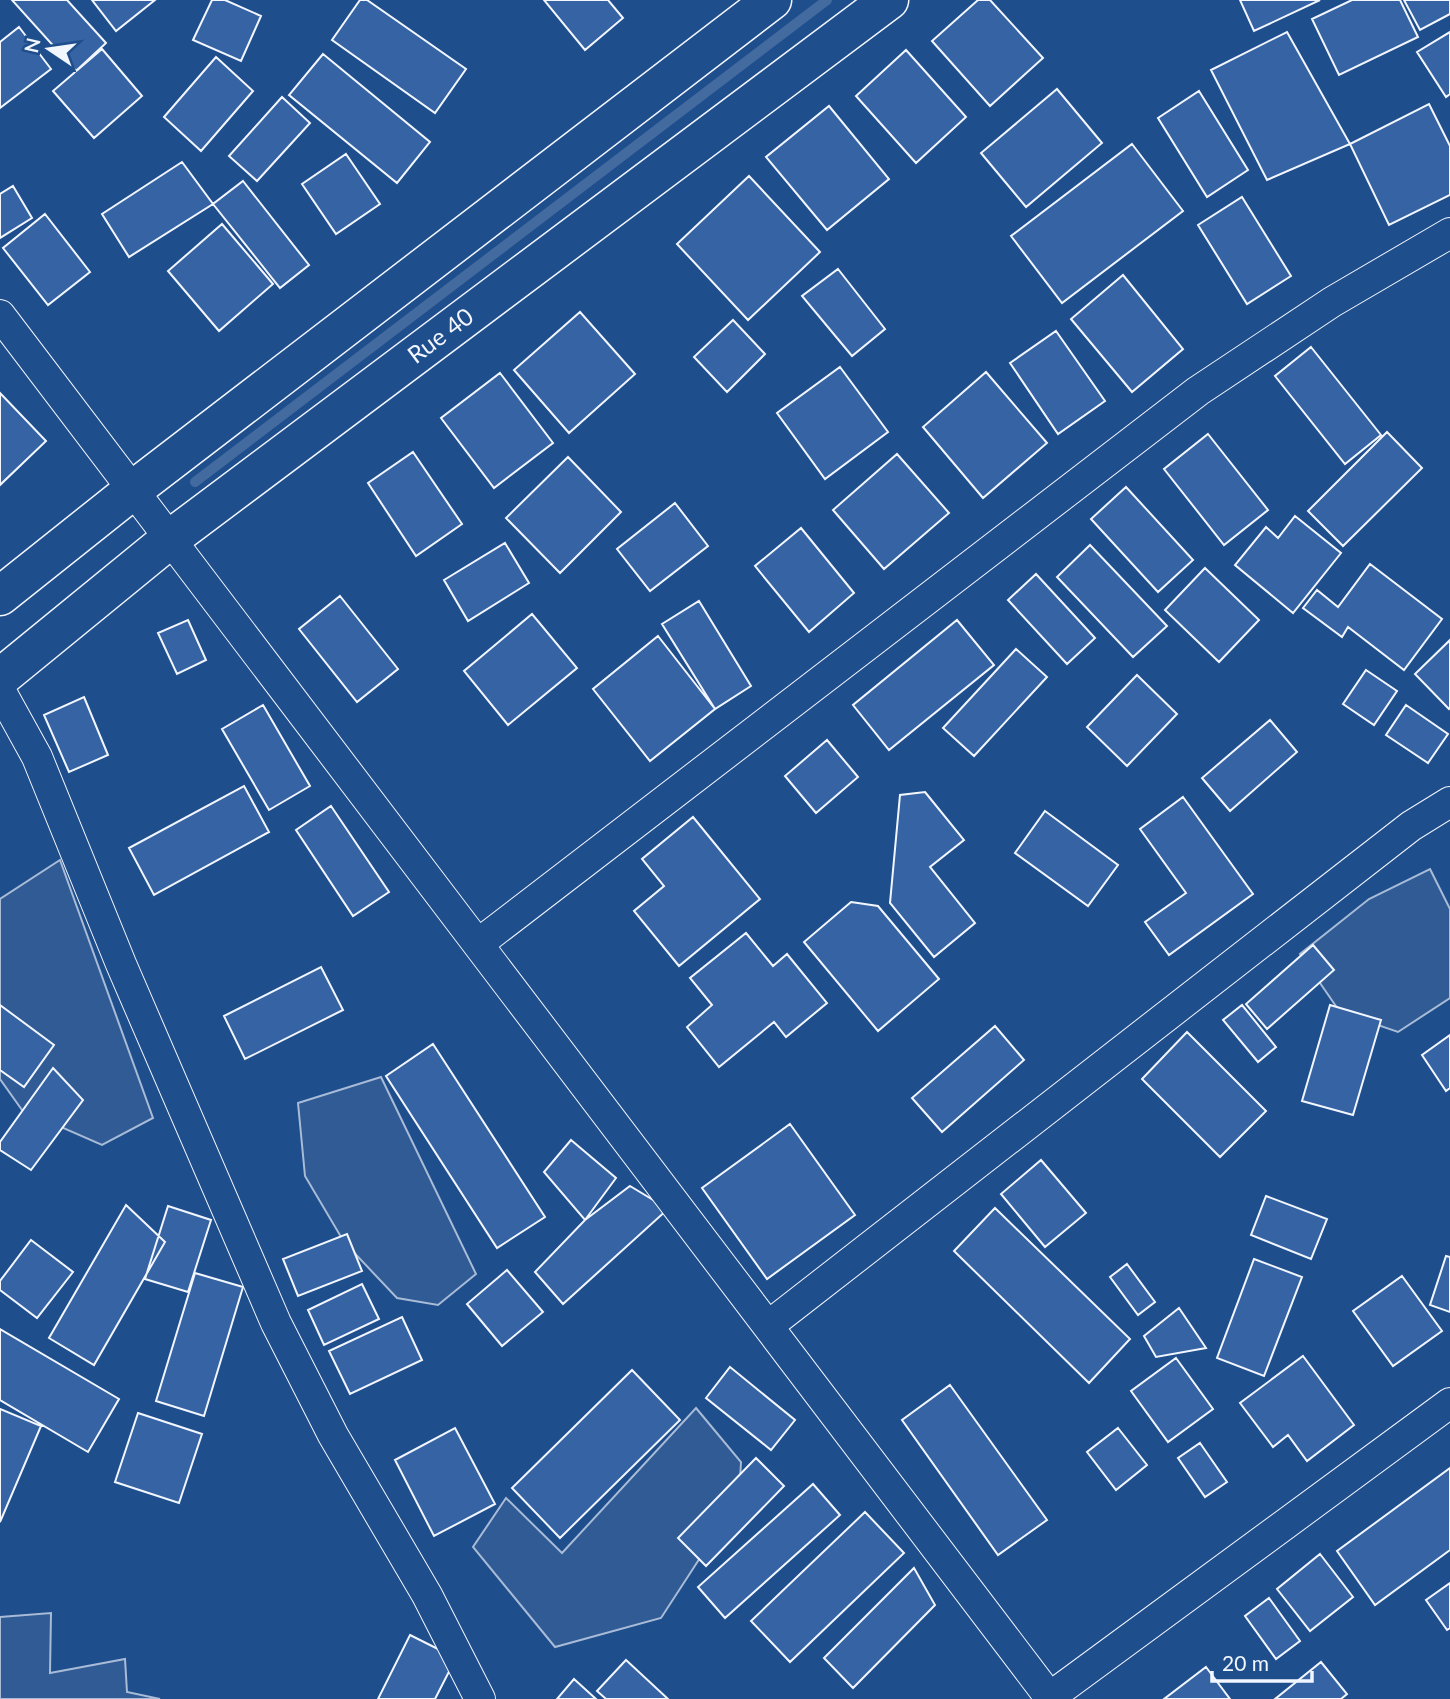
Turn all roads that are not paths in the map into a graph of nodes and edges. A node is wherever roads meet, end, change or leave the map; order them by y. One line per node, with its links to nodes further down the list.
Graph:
1 (772, 0): 5 (main road)
2 (889, 0): 6 (main road, Rue 40)
3 (1450, 233): 11 (street)
4 (0, 315): 5 (street)
5 (133, 490): 6 (street); 7 (main road)
6 (170, 539): 8 (main road, Rue 40); 11 (street)
7 (0, 596)
8 (0, 678)
9 (0, 690): 15 (street)
10 (1450, 802): 12 (street)
11 (478, 944): 12 (street)
12 (768, 1325): 14 (street)
13 (1450, 1403): 14 (street)
14 (1050, 1698)
15 (480, 1699)

